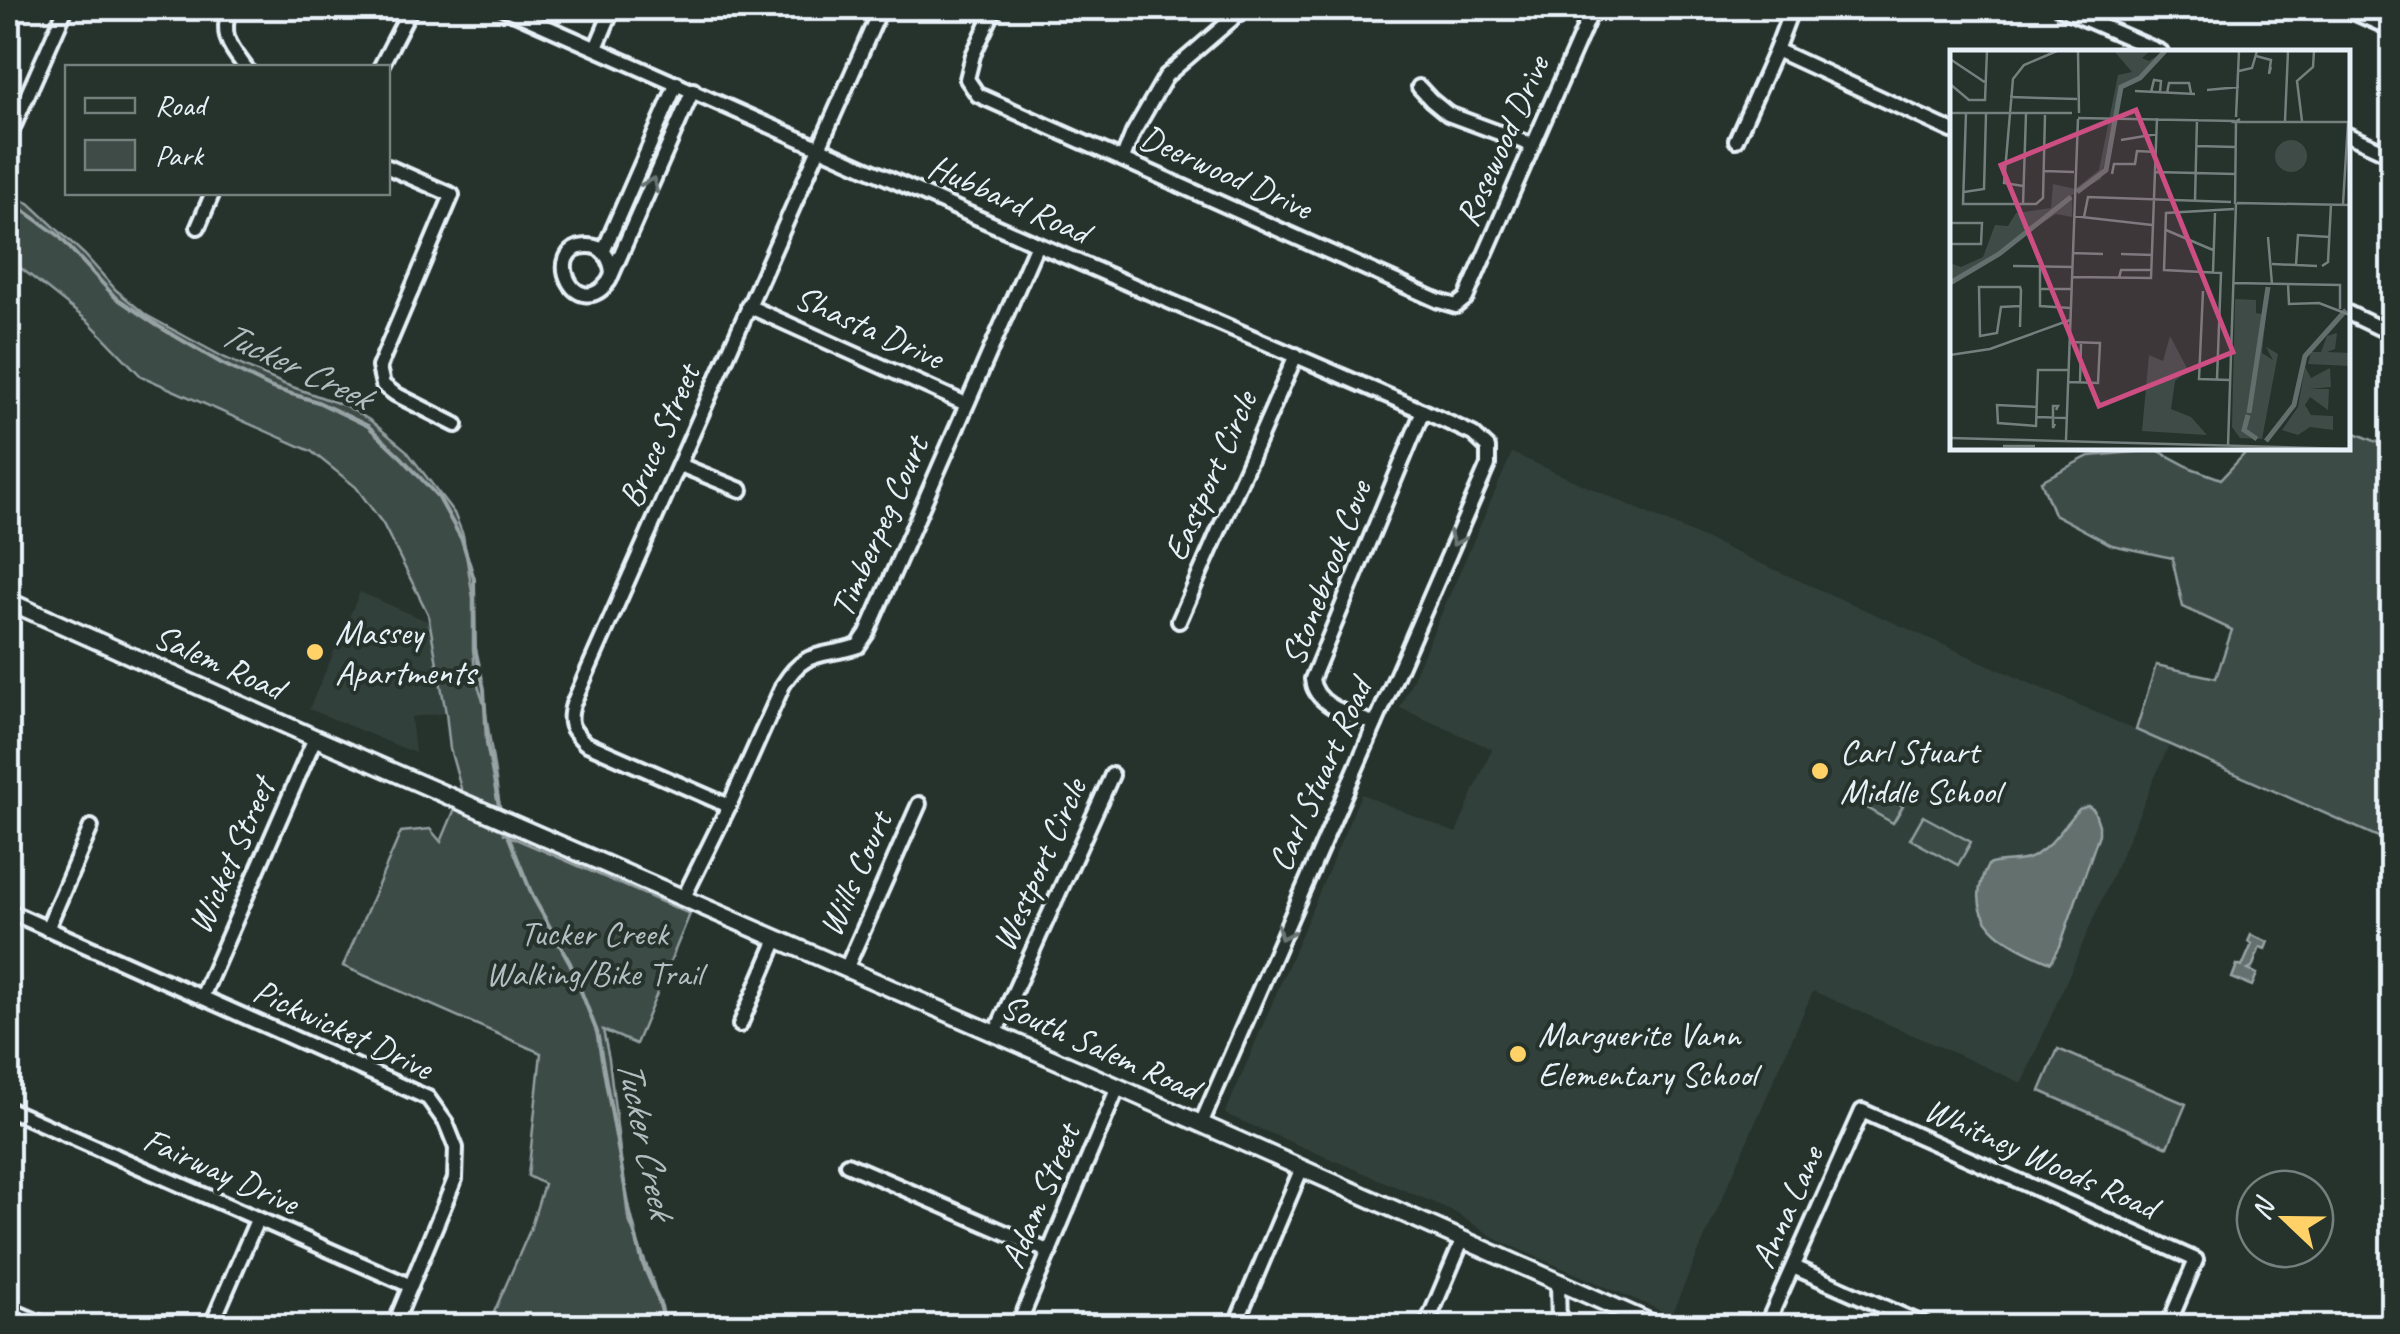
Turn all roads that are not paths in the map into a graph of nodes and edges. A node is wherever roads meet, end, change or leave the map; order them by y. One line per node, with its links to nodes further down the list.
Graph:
1 (66, 8): 24 (street)
2 (228, 8): 17 (street)
3 (411, 8): 18 (street)
4 (504, 8): 14 (street, Hubbard Road)
5 (613, 8): 14 (street)
6 (881, 8): 27 (street, Bruce Street)
7 (995, 8): 29 (street, Deerwood Drive)
8 (1245, 8): 29 (street)
9 (1593, 8): 26 (street, Rosewood Drive)
10 (1792, 8): 15 (street)
11 (2060, 8): 16 (street)
12 (2344, 8): 13 (street)
13 (2392, 29)
14 (596, 48): 19 (street, Hubbard Road)
15 (1776, 50): 22 (street); 25 (street)
16 (2157, 50)
17 (244, 65)
18 (382, 65)
19 (677, 83): 21 (street, Hubbard Road); 34 (street)
20 (1418, 87): 26 (street)
21 (692, 90): 27 (street, Hubbard Road); 35 (street, one-way to 21)
22 (1950, 131)
23 (2350, 136): 28 (street)
24 (8, 139)
25 (1736, 140)
26 (1532, 145): 36 (street, Rosewood Drive)
27 (819, 147): 33 (street, Hubbard Road); 37 (street, Bruce Street)
28 (2392, 155)
29 (1123, 158): 36 (street, Deerwood Drive)
30 (390, 168): 43 (street)
31 (212, 195): 32 (street)
32 (198, 228)
33 (1036, 244): 40 (street, Hubbard Road); 41 (street, Timberpeg Court)
34 (603, 252): 35 (street); 35 (street)
35 (612, 273)
36 (1466, 298)
37 (748, 306): 41 (street, Shasta Drive); 45 (street, Bruce Street)
38 (2350, 314): 39 (street)
39 (2392, 334)
40 (1296, 356): 42 (street, Hubbard Road); 48 (street, Eastport Circle)
41 (966, 404): 53 (street, Timberpeg Court)
42 (1423, 412): 44 (street, Hubbard Road); 49 (street, Stonebrook Cove)
43 (456, 425)
44 (1488, 448): 49 (street, Carl Stuart Road, one-way to 49)
45 (680, 465): 46 (street); 53 (street, Bruce Street)
46 (742, 490)
47 (8, 601): 50 (main road, Salem Road)
48 (1178, 621)
49 (1375, 724): 67 (street, Carl Stuart Road, one-way to 67)
50 (315, 738): 54 (main road, Salem Road); 61 (street, Wicket Street)
51 (1112, 775): 63 (street, Westport Circle)
52 (919, 804): 60 (street, Wills Court)
53 (729, 806): 56 (street, Timberpeg Court)
54 (516, 826): 56 (main road, South Salem Road)
55 (91, 827): 58 (street)
56 (684, 897): 59 (main road, South Salem Road)
57 (8, 911): 58 (street, Pickwicket Drive)
58 (46, 929): 61 (street, Pickwicket Drive)
59 (777, 939): 60 (main road, South Salem Road); 62 (street)
60 (846, 969): 63 (main road, South Salem Road)
61 (202, 997): 75 (street, Pickwicket Drive)
62 (740, 1024)
63 (995, 1034): 64 (main road, South Salem Road)
64 (1118, 1088): 67 (main road, South Salem Road); 72 (street, Adam Street)
65 (8, 1109): 70 (street, Fairway Drive)
66 (1862, 1111): 73 (street, Anna Lane); 87 (street, Whitney Woods Road)
67 (1201, 1124): 69 (main road, South Salem Road)
68 (847, 1164): 72 (street)
69 (1301, 1170): 71 (main road, South Salem Road); 81 (street)
70 (257, 1220): 75 (street, Fairway Drive); 78 (street)
71 (1462, 1241): 74 (main road, South Salem Road); 82 (street)
72 (1050, 1252): 80 (street, Adam Street)
73 (1793, 1267): 85 (street, Anna Lane); 86 (street)
74 (1558, 1283): 83 (street); 84 (main road, South Salem Road)
75 (412, 1286): 79 (street, Pickwicket Drive)
76 (8, 1309): 77 (street)
77 (48, 1326)
78 (212, 1326)
79 (394, 1326)
80 (1018, 1326)
81 (1234, 1326)
82 (1426, 1326)
83 (1559, 1326)
84 (1658, 1326)
85 (1766, 1326)
86 (1927, 1326)
87 (2168, 1326)

